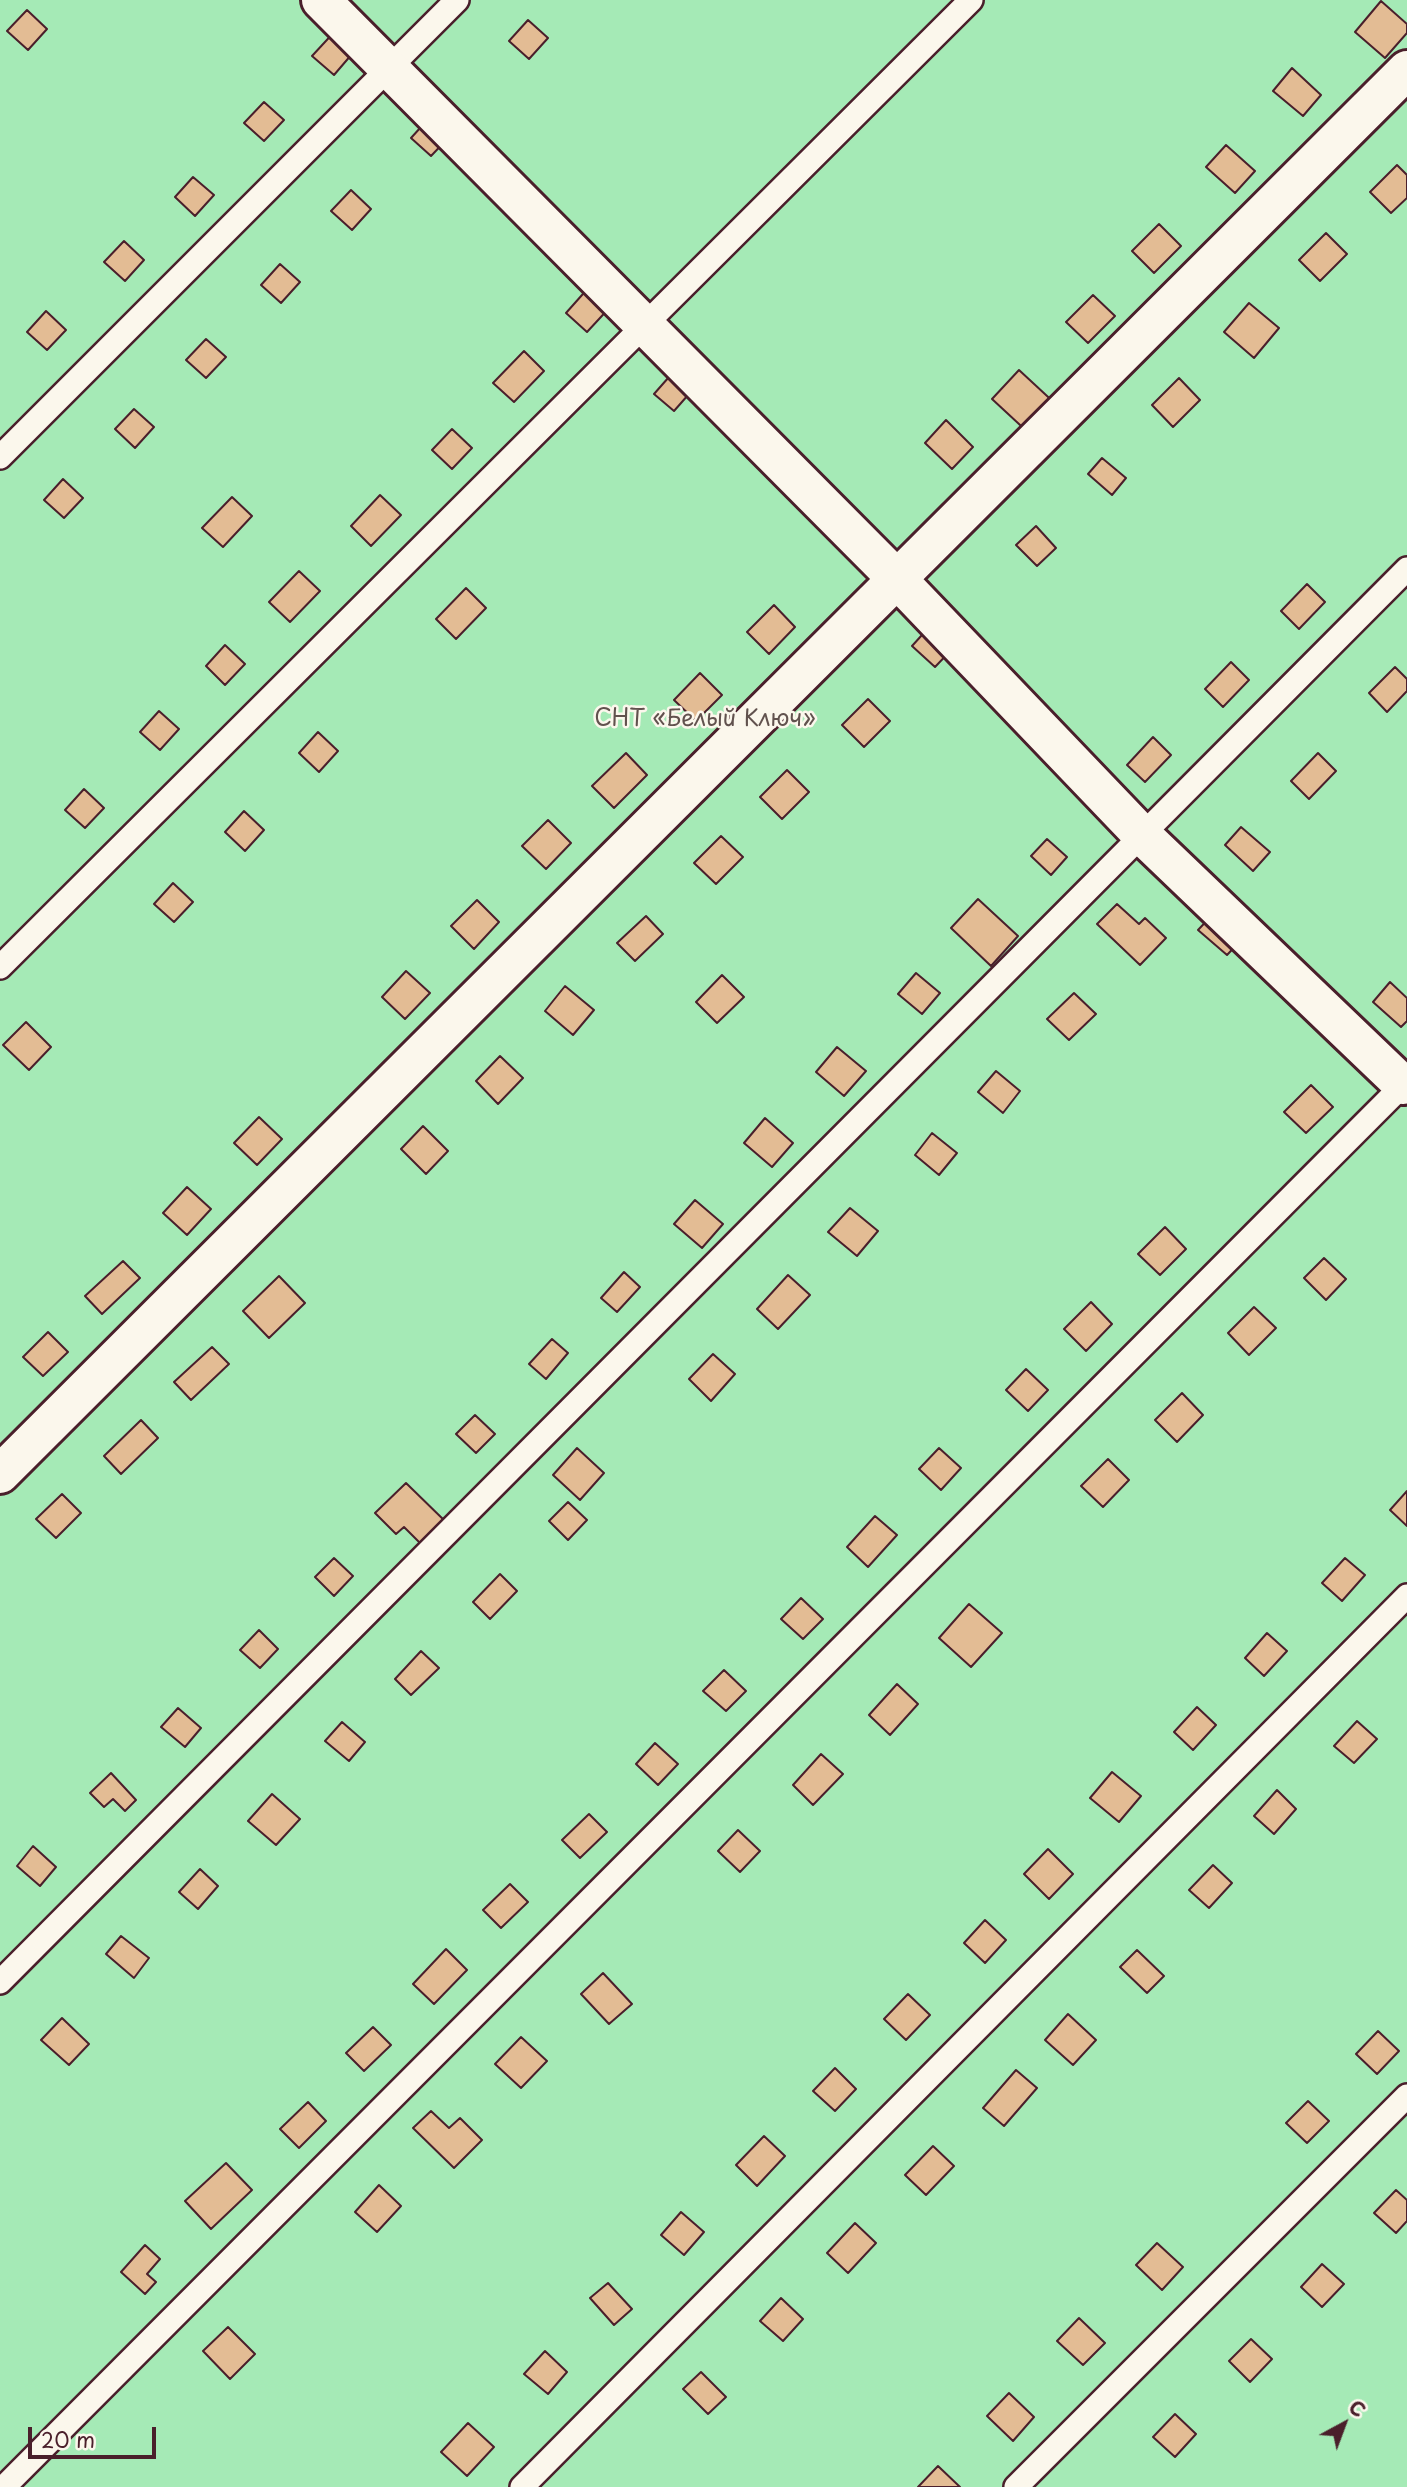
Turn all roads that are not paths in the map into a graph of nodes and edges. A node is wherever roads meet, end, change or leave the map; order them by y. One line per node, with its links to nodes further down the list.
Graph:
1 (321, 0): 4 (street)
2 (457, 0): 4 (lane)
3 (971, 0): 6 (lane)
4 (389, 68): 6 (street); 7 (lane)
5 (1407, 70): 9 (street)
6 (644, 325): 9 (street); 11 (lane)
7 (0, 457)
8 (1407, 569): 10 (lane)
9 (897, 579): 10 (street); 13 (street)
10 (1142, 835): 12 (street); 15 (lane)
11 (0, 967)
12 (1406, 1085): 17 (lane)
13 (0, 1474)
14 (1407, 1596): 18 (lane)
15 (0, 1983)
16 (1407, 2096): 19 (lane)
17 (4, 2487)
18 (522, 2487)
19 (1016, 2487)

